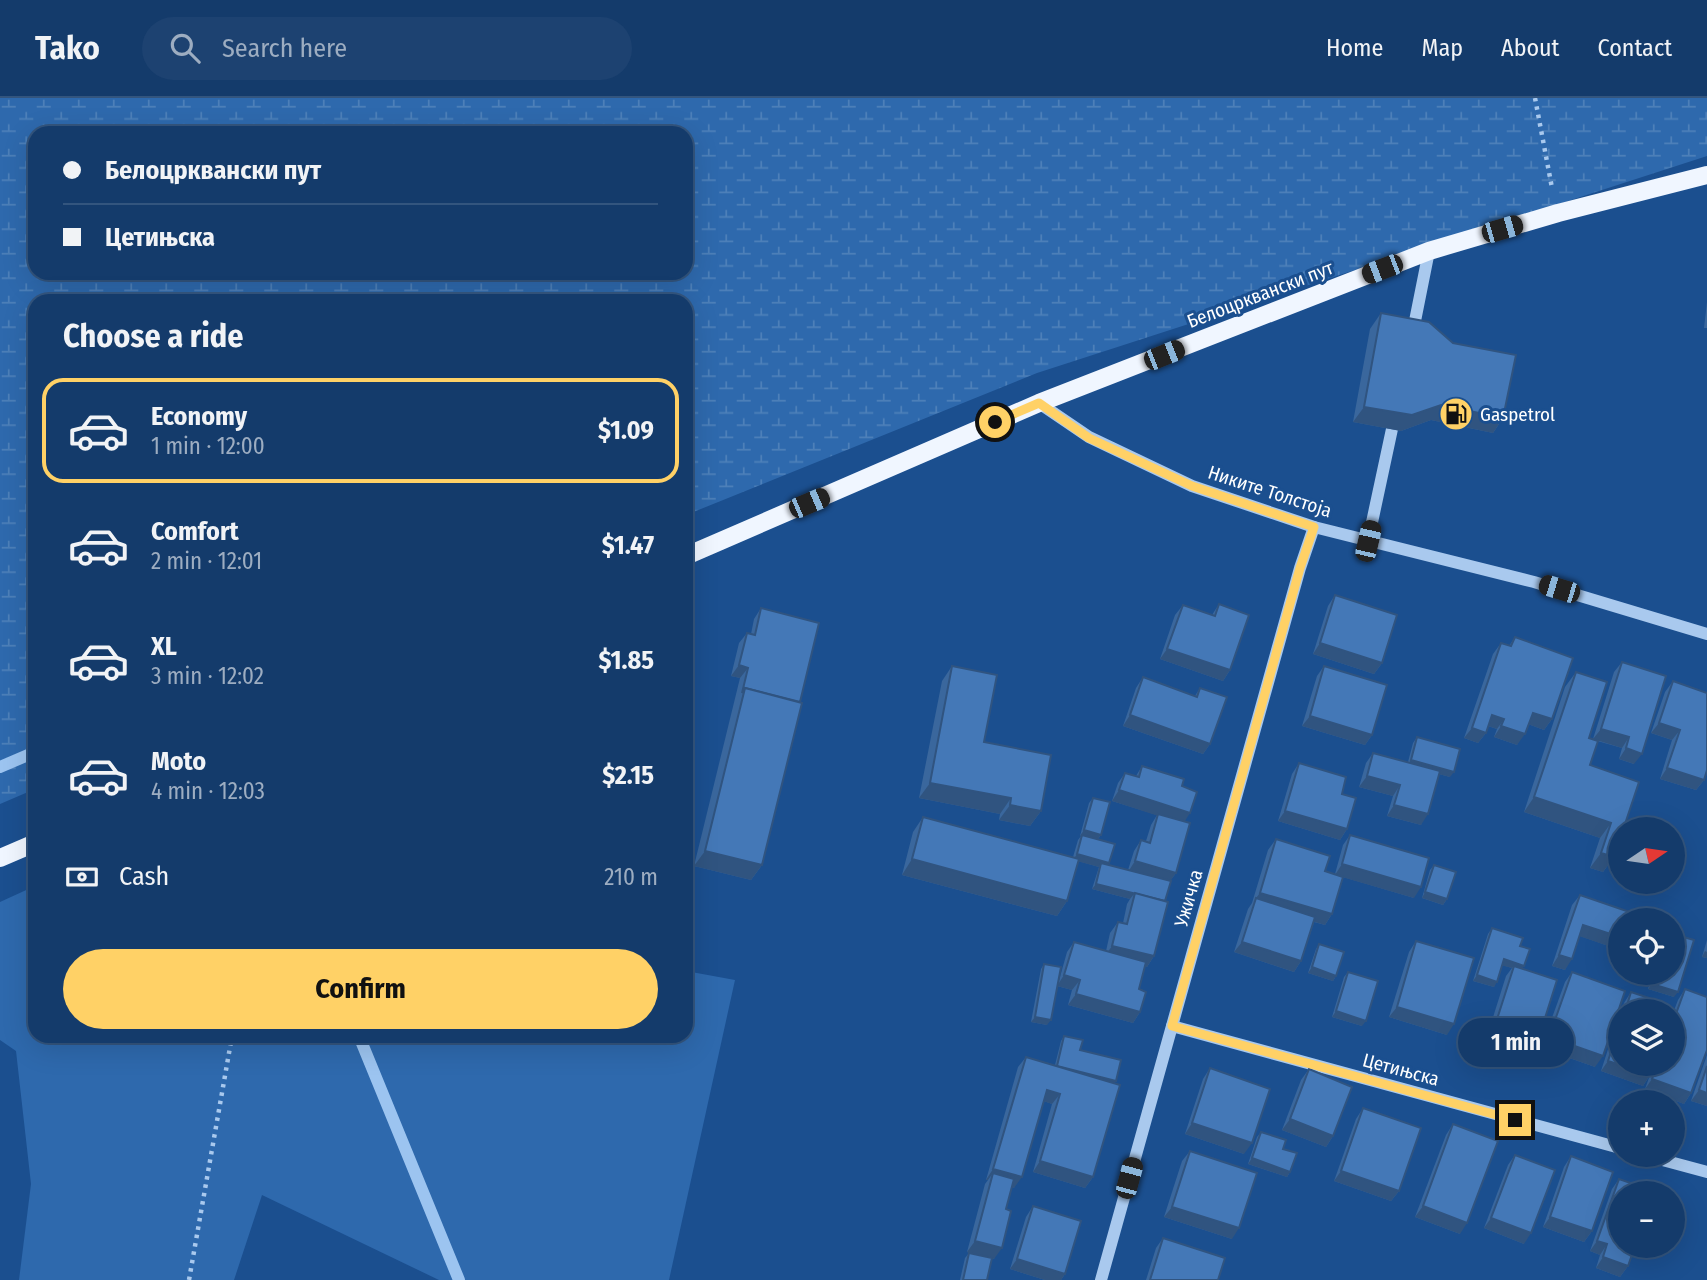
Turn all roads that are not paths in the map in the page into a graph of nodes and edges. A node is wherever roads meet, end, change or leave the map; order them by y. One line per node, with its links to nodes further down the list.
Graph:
1 (1707, 175): 2 (main road, Белоцрквански пут)
2 (1429, 251): 3 (street); 4 (main road, Белоцрквански пут)
3 (1412, 336)
4 (1039, 403): 6 (street, Никите Толстоја); 8 (main road, Белоцрквански пут)
5 (1392, 429): 7 (street)
6 (1314, 527): 7 (street, Никите Толстоја); 12 (street, Ужичка)
7 (1368, 541): 9 (street, Никите Толстоја)
8 (693, 553)
9 (1707, 634)
10 (28, 846): 11 (main road)
11 (0, 858)
12 (1172, 1026): 13 (street, Цетињска); 16 (street, Ужичка)
13 (1608, 1146)
14 (1685, 1166): 15 (street)
15 (1707, 1172)
16 (1101, 1280)

